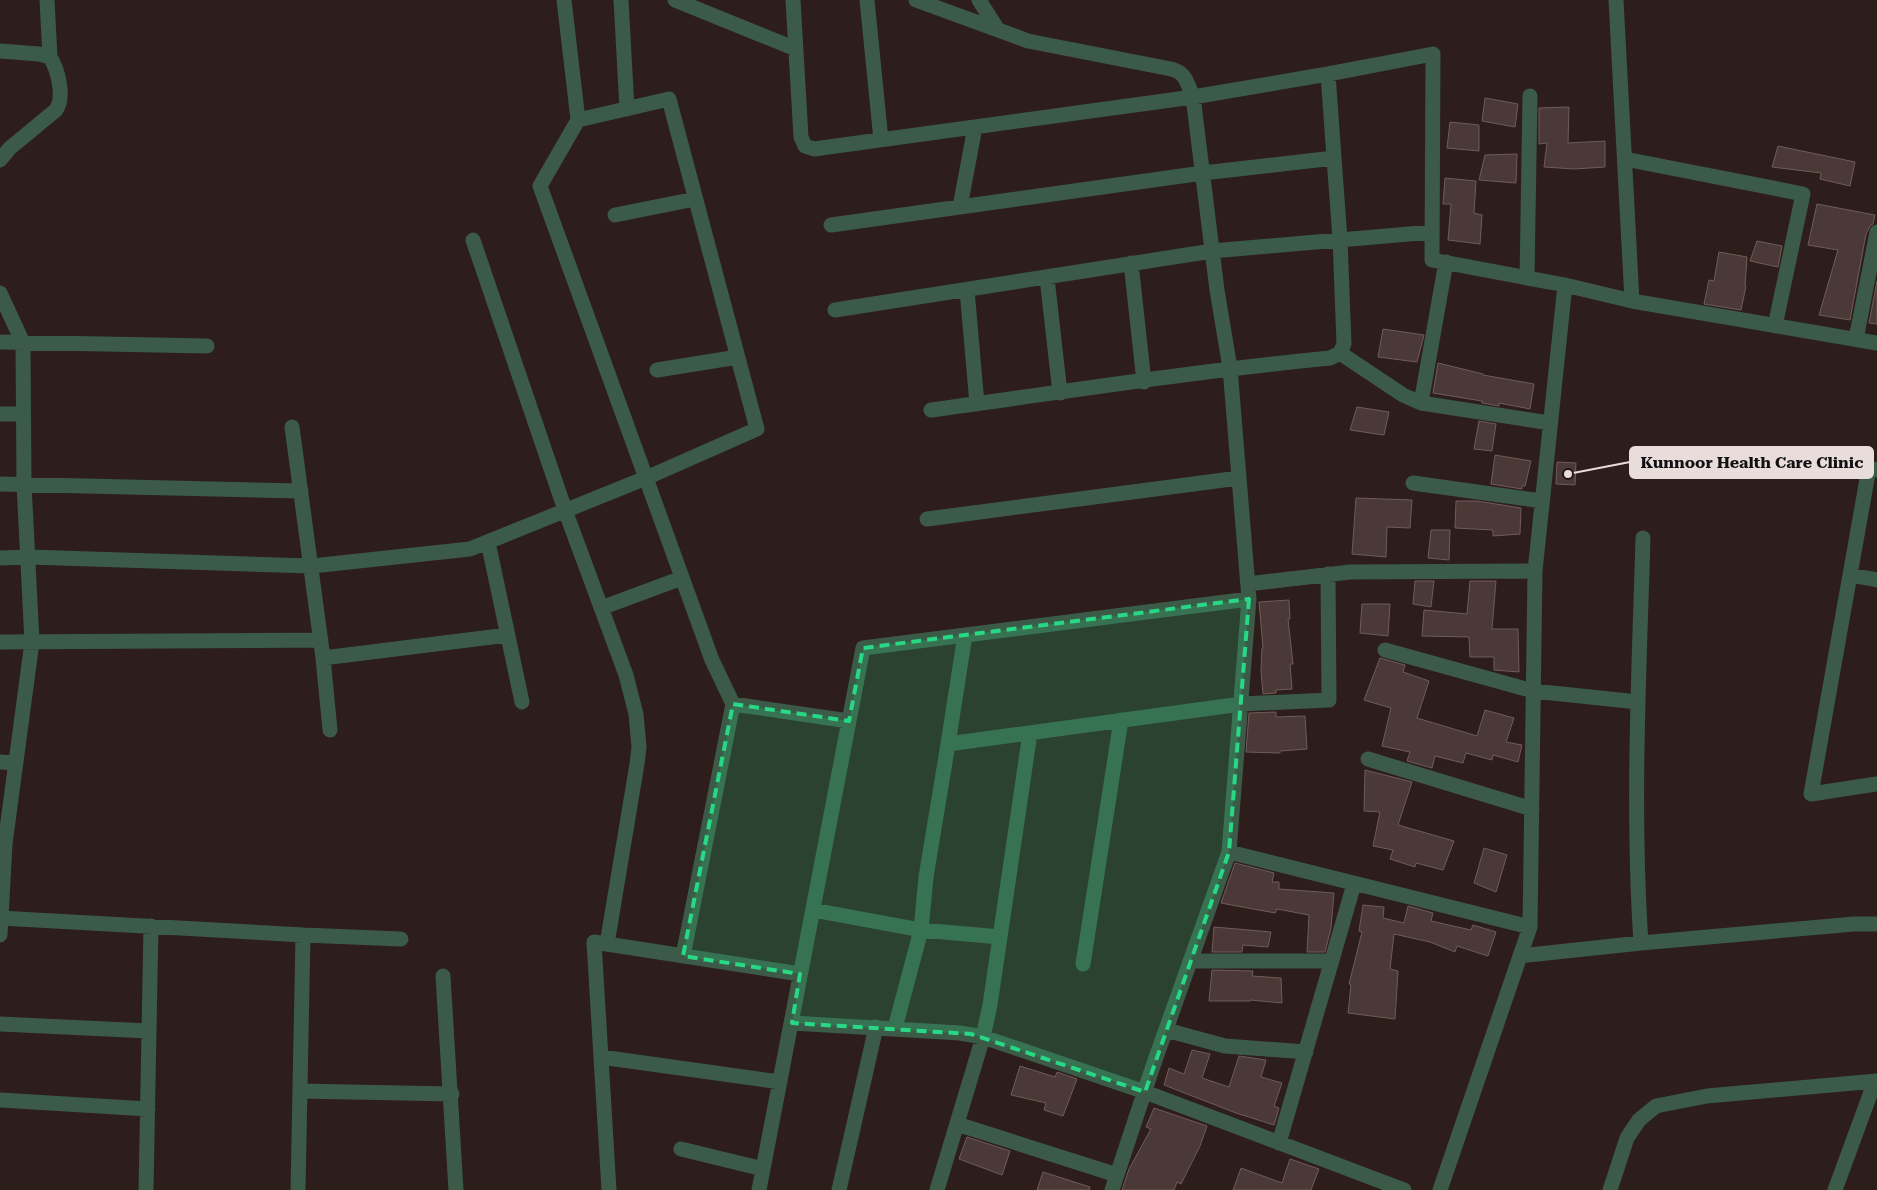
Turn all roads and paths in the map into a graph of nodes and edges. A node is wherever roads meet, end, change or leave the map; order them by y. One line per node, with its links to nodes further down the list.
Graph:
1 (47, 0): 13 (street)
2 (564, 0): 18 (street)
3 (621, 0): 17 (street)
4 (676, 0): 11 (street)
5 (793, 0): 11 (street)
6 (866, 0): 20 (street)
7 (916, 0): 10 (street)
8 (979, 0): 10 (street)
9 (1616, 0): 22 (street)
10 (998, 30): 16 (street)
11 (796, 49): 20 (street)
12 (0, 51): 13 (street)
13 (50, 57): 23 (street)
14 (1328, 74): 16 (street); 21 (street); 29 (street)
15 (1530, 96): 37 (street)
16 (1193, 97): 19 (street); 24 (street)
17 (627, 109): 18 (street); 25 (street)
18 (578, 120): 63 (street)
19 (975, 127): 20 (street); 26 (street)
20 (881, 140)
21 (1334, 158): 24 (street); 31 (street)
22 (1625, 158): 41 (street); 43 (street)
23 (0, 160)
24 (1204, 173): 26 (street); 33 (street)
25 (696, 199): 27 (street); 50 (street)
26 (960, 207): 28 (street)
27 (615, 215)
28 (831, 225)
29 (1432, 232): 31 (street); 34 (street)
30 (1877, 232): 44 (street)
31 (1340, 239): 33 (street); 49 (street)
32 (473, 240): 70 (street)
33 (1212, 251): 35 (street); 51 (street)
34 (1446, 262): 37 (street); 55 (street)
35 (1131, 263): 36 (street); 53 (street)
36 (1047, 278): 39 (street); 54 (street)
37 (1527, 278): 38 (street)
38 (1565, 285): 41 (street); 60 (street)
39 (967, 290): 42 (street); 56 (street)
40 (0, 293): 46 (street)
41 (1632, 301): 43 (street)
42 (835, 310)
43 (1775, 326): 44 (street)
44 (1856, 339): 47 (street)
45 (0, 342): 46 (street)
46 (23, 342): 48 (street); 59 (street)
47 (1877, 343)
48 (207, 346)
49 (1340, 353): 51 (street); 55 (street)
50 (738, 357): 52 (street); 63 (street)
51 (1230, 368): 53 (street); 64 (street)
52 (658, 370)
53 (1144, 382): 54 (street)
54 (1060, 393): 56 (street)
55 (1421, 403): 60 (street)
56 (977, 404): 57 (street)
57 (931, 410)
58 (0, 414): 59 (street)
59 (22, 414): 67 (street)
60 (1550, 423): 69 (street)
61 (292, 427): 68 (street)
62 (1877, 470): 79 (street)
63 (646, 478): 70 (street); 80 (street)
64 (1239, 478): 71 (street); 82 (street)
65 (1413, 483): 69 (street)
66 (0, 484): 67 (street)
67 (24, 484): 68 (street); 74 (street)
68 (301, 491): 76 (street)
69 (1542, 501): 77 (street)
70 (565, 510): 73 (street); 84 (street)
71 (927, 519)
72 (1643, 538): 94 (street)
73 (488, 542): 76 (street); 85 (street)
74 (28, 557): 75 (street); 76 (street); 89 (street)
75 (0, 558)
76 (312, 566): 87 (street)
77 (1535, 570): 78 (street); 92 (street)
78 (1328, 574): 82 (street); 96 (street)
79 (1850, 575): 81 (street); 105 (street)
80 (682, 578): 84 (street); 95 (street)
81 (1877, 580)
82 (1248, 584): 83 (street)
83 (1249, 599): 86 (street); 96 (street)
84 (601, 608): 121 (street)
85 (508, 635): 91 (street); 93 (street)
86 (965, 635): 98 (street); 101 (street)
87 (320, 640): 89 (street); 91 (street)
88 (0, 642): 89 (street)
89 (32, 642): 104 (street)
90 (1385, 650): 92 (street)
91 (323, 658): 99 (street)
92 (1533, 691): 94 (street); 106 (street)
93 (522, 702)
94 (1638, 702): 120 (street)
95 (733, 704): 98 (street); 122 (street)
96 (1240, 704): 97 (street); 108 (street)
97 (1121, 720): 100 (street); 126 (street)
98 (849, 721): 110 (street)
99 (330, 730)
100 (1030, 732): 101 (street); 118 (street)
101 (948, 744): 115 (street)
102 (1368, 759): 106 (street)
103 (0, 762): 104 (street)
104 (16, 763): 107 (street)
105 (1877, 784)
106 (1532, 809): 114 (street)
107 (4, 830): 111 (street)
108 (1229, 852): 109 (street); 124 (street)
109 (1354, 884): 114 (street); 125 (street)
110 (813, 910): 115 (street); 127 (street)
111 (0, 918): 113 (street); 116 (street)
112 (1877, 924): 120 (street)
113 (151, 926): 117 (street); 134 (street)
114 (1530, 927): 123 (street)
115 (921, 930): 118 (street); 132 (street)
116 (0, 935)
117 (303, 935): 119 (street); 140 (street)
118 (1000, 937): 135 (street)
119 (401, 939)
120 (1641, 943): 123 (street)
121 (607, 944): 122 (street); 137 (street)
122 (683, 956): 127 (street)
123 (1520, 956): 159 (street)
124 (1190, 961): 125 (street); 133 (street)
125 (1332, 961): 136 (street)
126 (1083, 964)
127 (800, 974): 129 (street)
128 (444, 976): 142 (street)
129 (792, 1023): 131 (street); 139 (street)
130 (0, 1024): 134 (street)
131 (876, 1027): 132 (street); 155 (street)
132 (895, 1028): 135 (street)
133 (1166, 1030): 136 (street); 141 (street)
134 (149, 1031): 144 (street)
135 (983, 1037): 141 (street); 145 (street)
136 (1306, 1052): 146 (street)
137 (601, 1057): 139 (street); 153 (street)
138 (1876, 1081): 160 (street); 161 (street)
139 (780, 1082): 148 (street)
140 (300, 1091): 142 (street); 151 (street)
141 (1145, 1092): 146 (street); 149 (street)
142 (452, 1094): 152 (street)
143 (0, 1100): 144 (street)
144 (148, 1109): 150 (street)
145 (957, 1124): 149 (street); 156 (street)
146 (1279, 1143): 158 (street)
147 (681, 1149): 148 (street)
148 (763, 1169): 154 (street)
149 (1117, 1175): 157 (street)
150 (146, 1190)
151 (298, 1190)
152 (456, 1190)
153 (610, 1190)
154 (759, 1190)
155 (839, 1190)
156 (937, 1190)
157 (1112, 1190)
158 (1404, 1190)
159 (1440, 1190)
160 (1610, 1190)
161 (1835, 1190)

